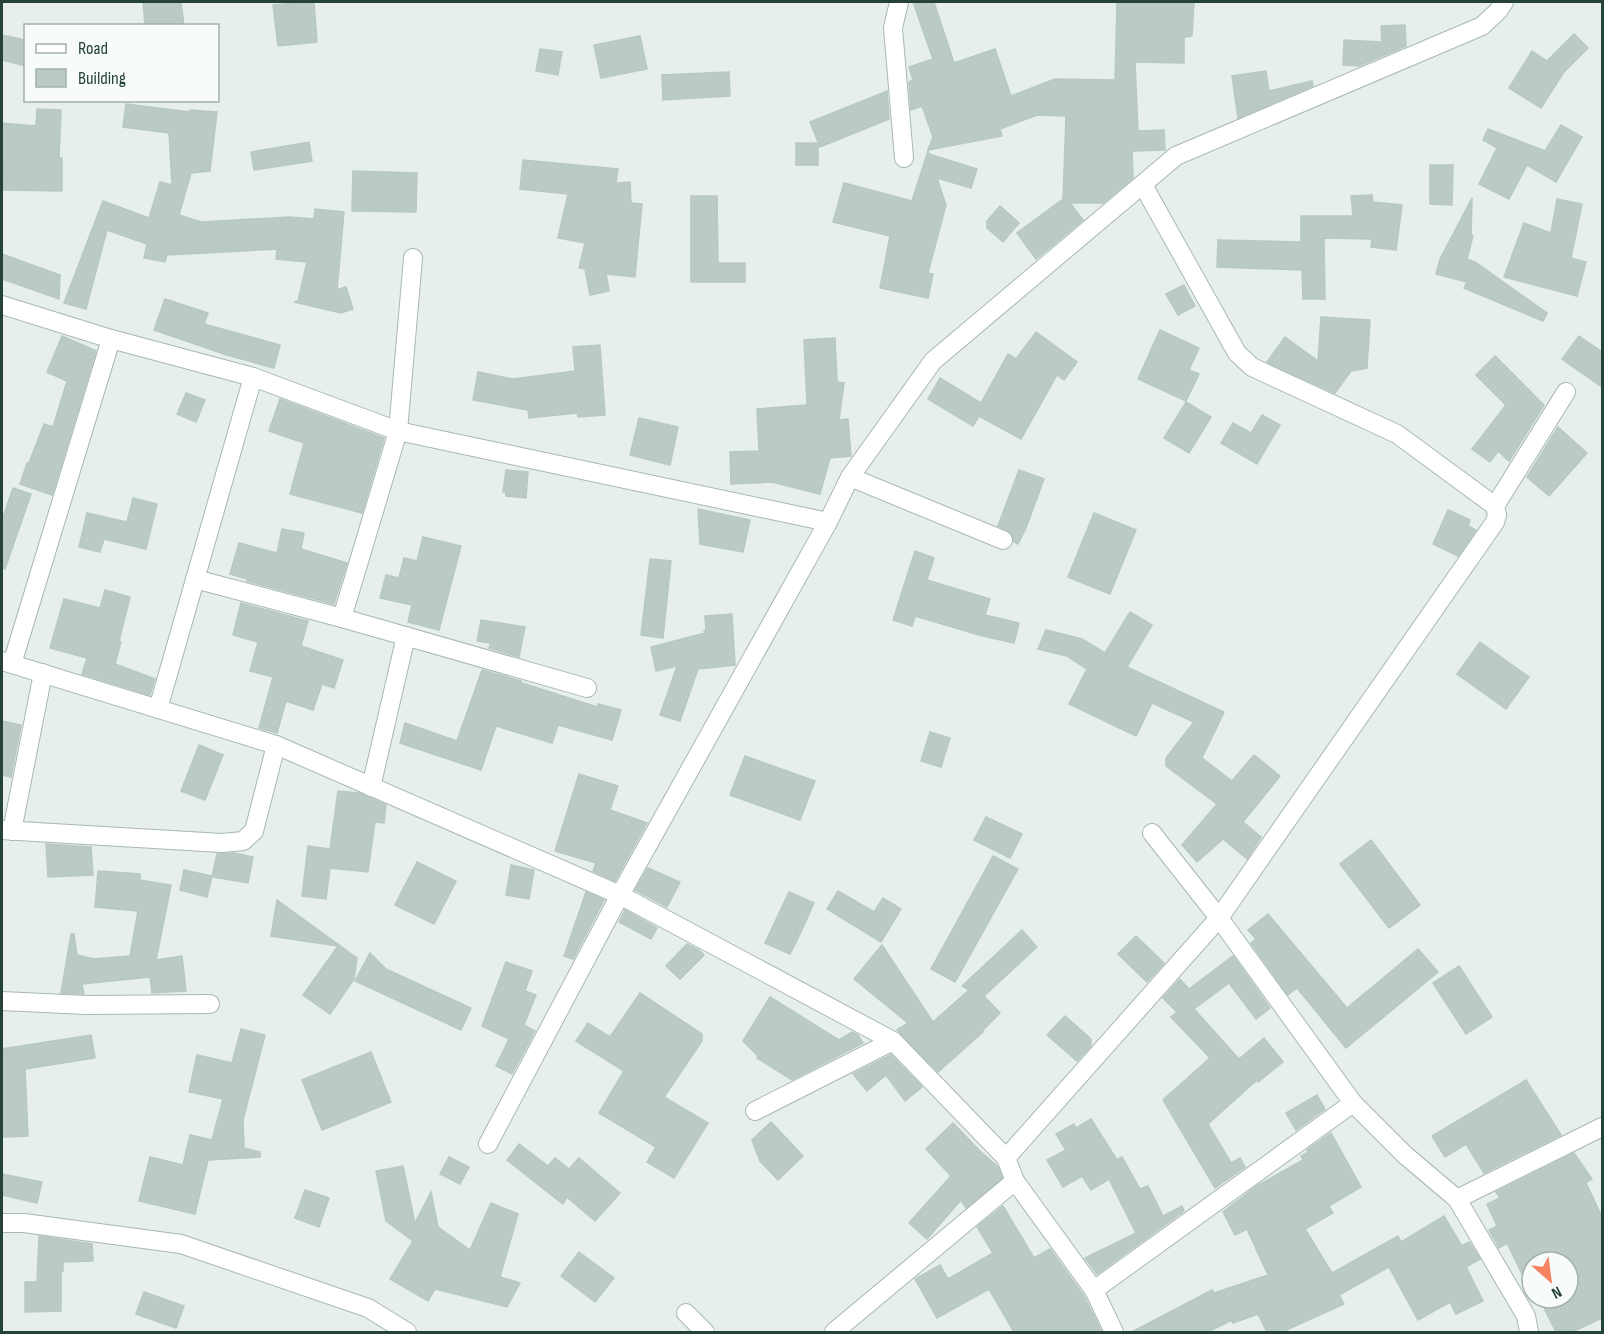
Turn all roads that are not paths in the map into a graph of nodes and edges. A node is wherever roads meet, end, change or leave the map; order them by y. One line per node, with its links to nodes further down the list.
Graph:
1 (898, 2): 3 (street)
2 (1504, 2): 4 (street)
3 (904, 158)
4 (1143, 184): 11 (street); 12 (street)
5 (413, 258): 10 (street)
6 (2, 305): 7 (street)
7 (111, 339): 8 (street); 18 (street)
8 (253, 377): 10 (street); 15 (street)
9 (1566, 392): 12 (street)
10 (398, 431): 13 (street); 16 (street)
11 (850, 477): 13 (street); 14 (street)
12 (1495, 506): 27 (street)
13 (828, 522): 26 (street)
14 (1003, 540)
15 (195, 579): 16 (street); 21 (street)
16 (342, 618): 17 (street)
17 (406, 636): 20 (street); 23 (street)
18 (7, 663): 19 (street)
19 (43, 673): 21 (street); 24 (street)
20 (587, 688)
21 (158, 709): 22 (street)
22 (276, 745): 23 (street); 24 (street)
23 (371, 787): 26 (street)
24 (7, 830)
25 (1152, 833): 27 (street)
26 (620, 896): 30 (street); 34 (street)
27 (1219, 918): 31 (street); 35 (street)
28 (2, 1000): 29 (street)
29 (210, 1004)
30 (893, 1041): 32 (street); 35 (street)
31 (1353, 1103): 37 (street); 39 (street)
32 (755, 1111)
33 (1602, 1127): 37 (street)
34 (488, 1144)
35 (1006, 1158): 36 (street)
36 (1015, 1181): 39 (street); 43 (street)
37 (1457, 1199): 45 (street)
38 (2, 1222): 41 (street)
39 (1094, 1290): 44 (street)
40 (686, 1313): 42 (street)
41 (407, 1332)
42 (705, 1332)
43 (834, 1332)
44 (1114, 1332)
45 (1529, 1332)

